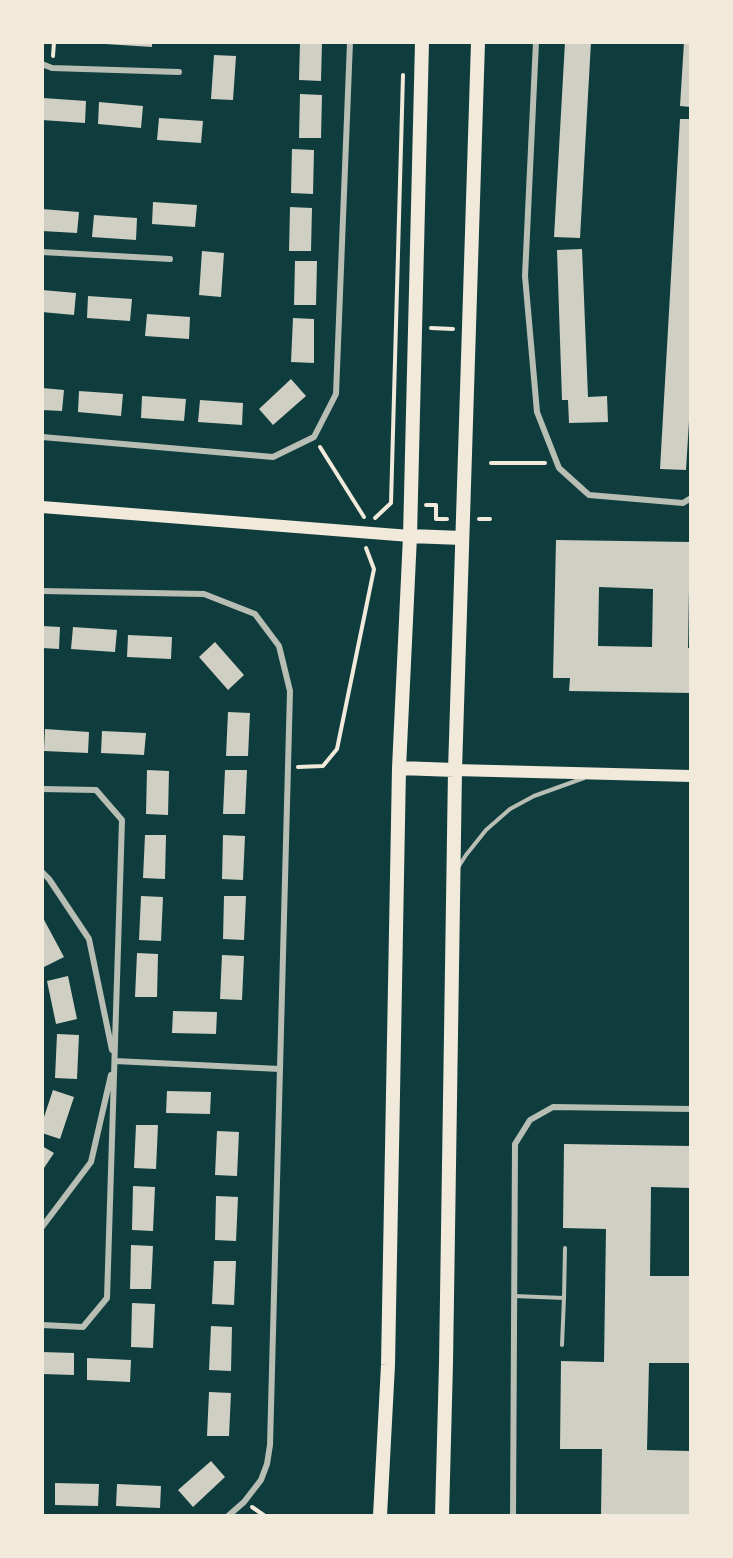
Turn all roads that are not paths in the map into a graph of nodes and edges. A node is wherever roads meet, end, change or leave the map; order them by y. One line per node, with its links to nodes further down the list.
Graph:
1 (350, 42): 9 (street)
2 (422, 42): 12 (main road)
3 (478, 42): 13 (main road)
4 (536, 42): 10 (street)
5 (42, 64): 6 (street)
6 (179, 72)
7 (42, 252): 8 (street)
8 (170, 259)
9 (42, 437)
10 (691, 498)
11 (42, 507): 12 (main road)
12 (410, 536): 13 (main road); 15 (main road)
13 (462, 538): 16 (main road)
14 (42, 591): 23 (street)
15 (399, 768): 16 (main road); 32 (main road)
16 (455, 770): 17 (main road); 21 (main road)
17 (599, 774): 18 (main road); 21 (lane)
18 (691, 776)
19 (42, 789): 22 (street)
20 (42, 872): 22 (street)
21 (454, 875): 33 (main road)
22 (115, 1061): 23 (street); 25 (street); 29 (street)
23 (280, 1069): 31 (street)
24 (691, 1109): 27 (street)
25 (42, 1227)
26 (565, 1248): 28 (lane)
27 (514, 1296): 28 (lane); 34 (street)
28 (564, 1298): 30 (lane)
29 (42, 1325)
30 (562, 1344)
31 (228, 1516)
32 (380, 1516)
33 (442, 1516)
34 (513, 1516)

